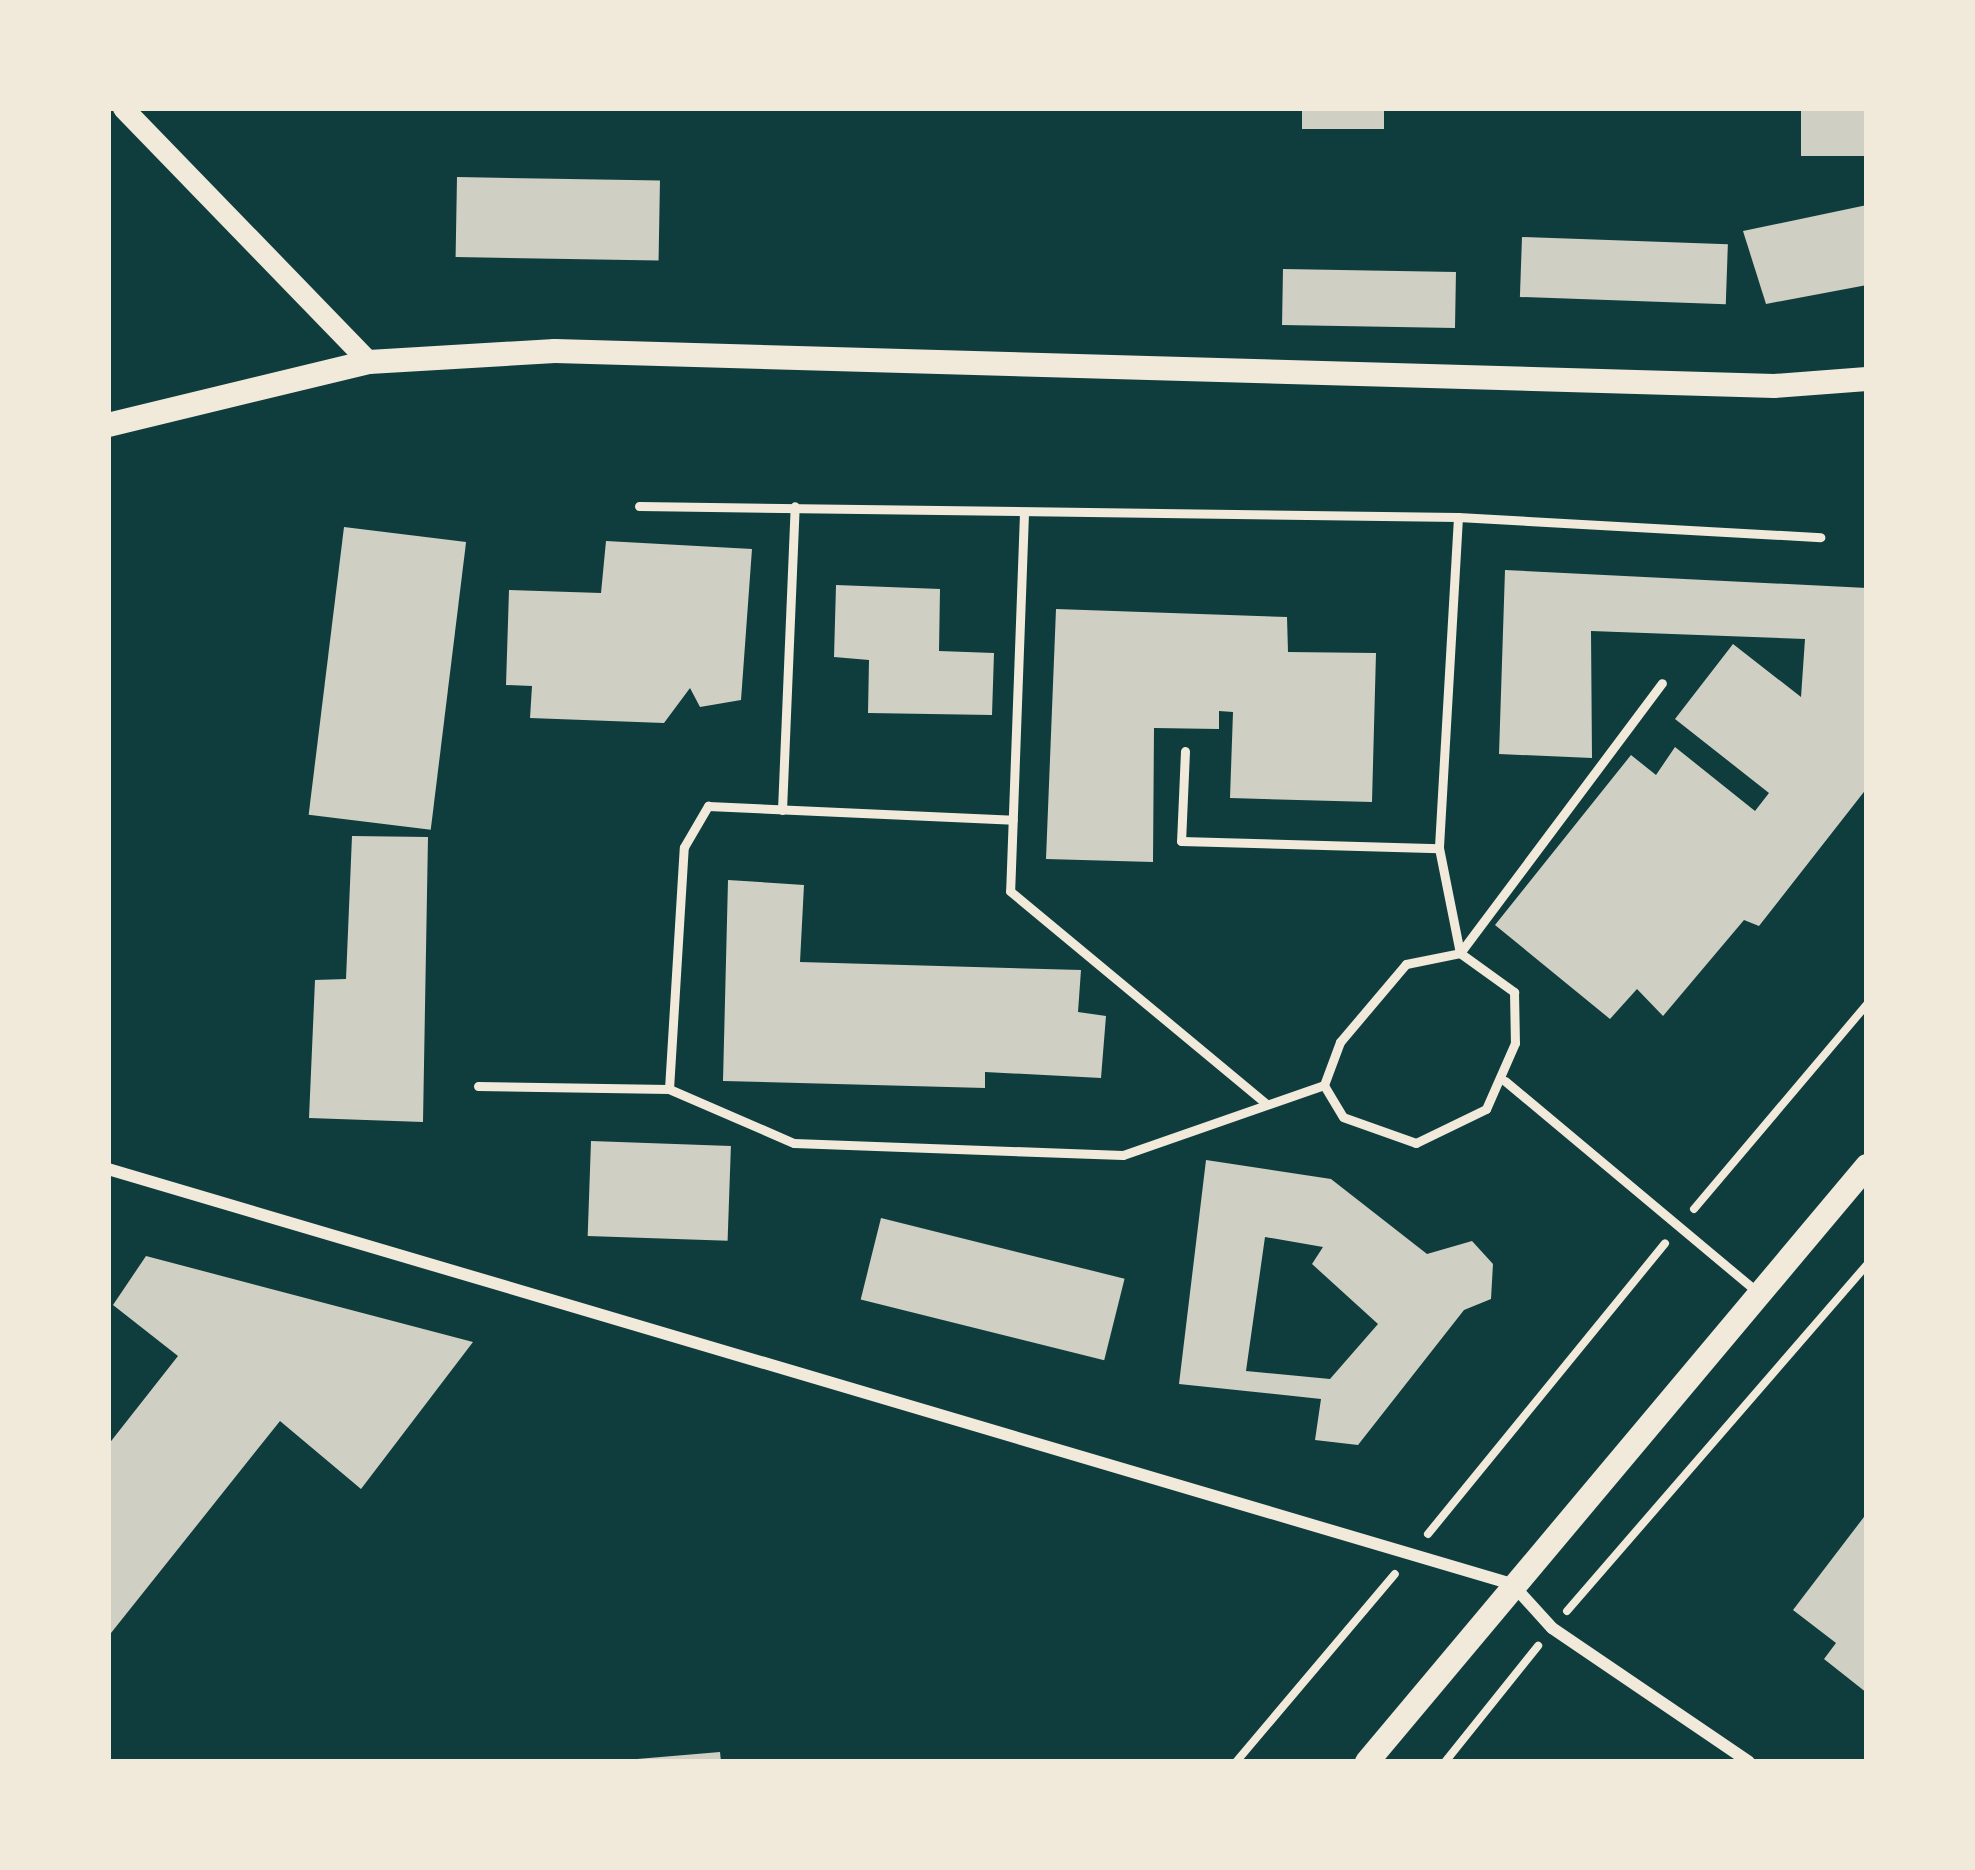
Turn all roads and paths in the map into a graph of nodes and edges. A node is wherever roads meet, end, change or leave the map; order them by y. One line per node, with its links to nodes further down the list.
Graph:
1 (123, 108): 2 (street)
2 (369, 362): 3 (main road); 4 (main road)
3 (1867, 379)
4 (108, 425)
5 (639, 506): 6 (lane)
6 (795, 506): 7 (lane); 12 (lane)
7 (1024, 513): 8 (lane); 13 (lane)
8 (1458, 518): 9 (lane); 14 (lane)
9 (1820, 537)
10 (1662, 683): 15 (lane)
11 (1185, 751): 14 (lane)
12 (782, 810): 13 (lane); 20 (lane)
13 (1013, 820): 21 (lane)
14 (1439, 848): 15 (lane)
15 (1460, 952): 17 (lane); 18 (lane)
16 (1867, 1004): 24 (path)
17 (1505, 1081): 18 (lane); 24 (lane)
18 (1324, 1085): 21 (lane)
19 (478, 1086): 20 (lane)
20 (669, 1089): 21 (lane)
21 (1268, 1104)
22 (1867, 1166): 26 (main road)
23 (108, 1168): 27 (street)
24 (1680, 1225): 26 (lane); 27 (path)
25 (1867, 1264): 29 (path)
26 (1761, 1295): 28 (main road)
27 (1411, 1556): 28 (street); 30 (path)
28 (1512, 1584): 29 (street); 31 (main road)
29 (1552, 1628): 32 (path); 33 (street)
30 (1236, 1762)
31 (1367, 1762)
32 (1445, 1762)
33 (1749, 1762)

